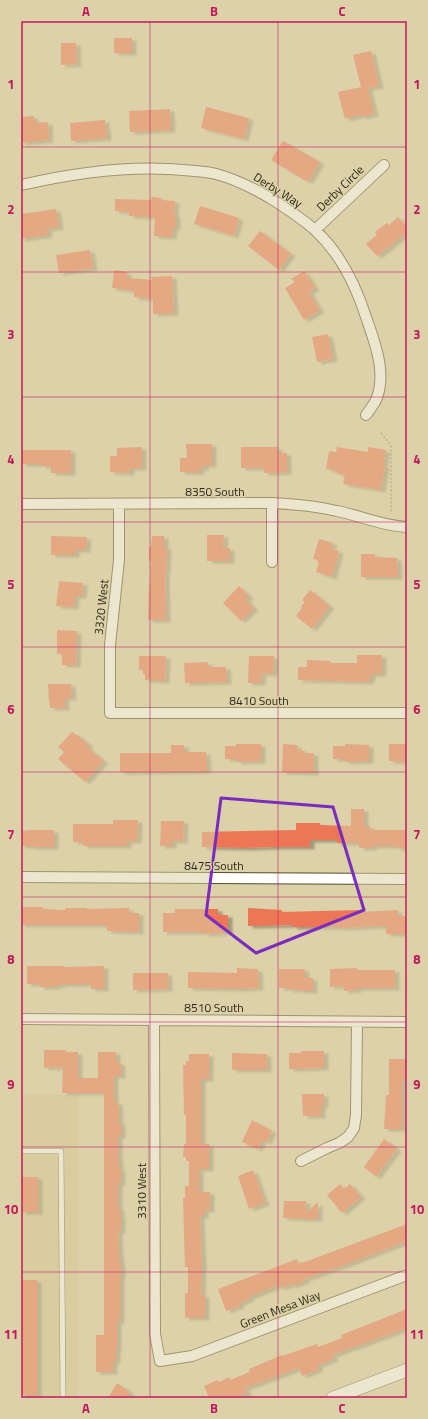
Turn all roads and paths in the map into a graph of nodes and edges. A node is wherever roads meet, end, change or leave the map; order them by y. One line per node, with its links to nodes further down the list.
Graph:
1 (384, 165): 3 (street, Derby Circle)
2 (21, 185): 3 (street, Derby Way)
3 (315, 230): 4 (street, Derby Way)
4 (366, 415)
5 (380, 432): 9 (path)
6 (21, 504): 7 (street, 8350 South)
7 (119, 504): 8 (street, 8350 South); 13 (street, 3320 West)
8 (272, 504): 10 (street, 8350 South); 11 (street)
9 (391, 513)
10 (407, 527)
11 (272, 562)
12 (407, 712): 13 (street, 8410 South)
13 (110, 713)
14 (21, 877): 15 (street, 8475 South)
15 (407, 879)
16 (21, 1019): 17 (street, 8510 South)
17 (154, 1020): 18 (street, 8510 South); 23 (street, 3310 West)
18 (357, 1022): 19 (street, 8510 South); 21 (street)
19 (407, 1022)
20 (21, 1151): 25 (lane)
21 (301, 1161)
22 (407, 1276): 23 (street, Green Mesa Way)
23 (160, 1361)
24 (407, 1370): 26 (street)
25 (64, 1398)
26 (333, 1398)

